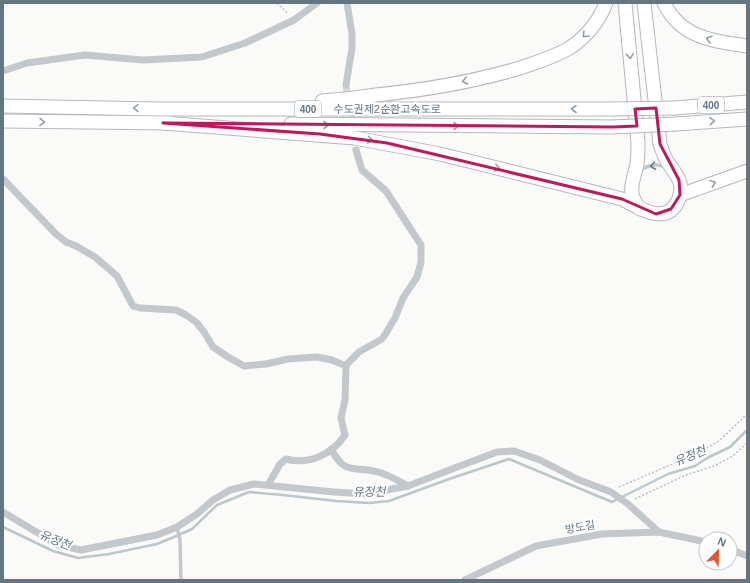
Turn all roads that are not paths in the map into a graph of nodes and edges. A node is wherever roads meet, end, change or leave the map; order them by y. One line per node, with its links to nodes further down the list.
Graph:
1 (317, 3): 8 (street)
2 (347, 3): 9 (street)
3 (606, 3): 12 (highway, one-way to 12)
4 (625, 3): 19 (highway, one-way to 19)
5 (644, 3): 18 (highway)
6 (664, 3): 7 (highway, one-way to 6)
7 (747, 46)
8 (3, 71)
9 (346, 85)
10 (747, 102): 12 (highway, 수도권제2순환고속도로 / 400, one-way to 12, bridge)
11 (3, 106): 12 (highway, 수도권제2순환고속도로 / 400, one-way to 11)
12 (158, 109)
13 (747, 119): 15 (highway, 수도권제2순환고속도로 / 400, one-way to 13, bridge)
14 (3, 121): 15 (highway, 수도권제2순환고속도로 / 400, one-way to 15)
15 (163, 123): 22 (highway, one-way to 22)
16 (356, 150): 23 (street)
17 (747, 171): 21 (highway, one-way to 17)
18 (674, 173): 19 (lane, one-way to 19); 21 (highway)
19 (634, 178): 22 (highway)
20 (3, 179): 23 (street)
21 (680, 195): 22 (highway)
22 (640, 208)
23 (346, 366): 24 (street)
24 (331, 449): 25 (street); 26 (street)
25 (268, 485): 26 (street); 28 (street)
26 (408, 486): 29 (street)
27 (3, 512): 28 (street)
28 (177, 528): 31 (lane)
29 (658, 532): 30 (street, 방도길); 32 (street, 방도길)
30 (698, 540)
31 (180, 580)
32 (465, 580)

